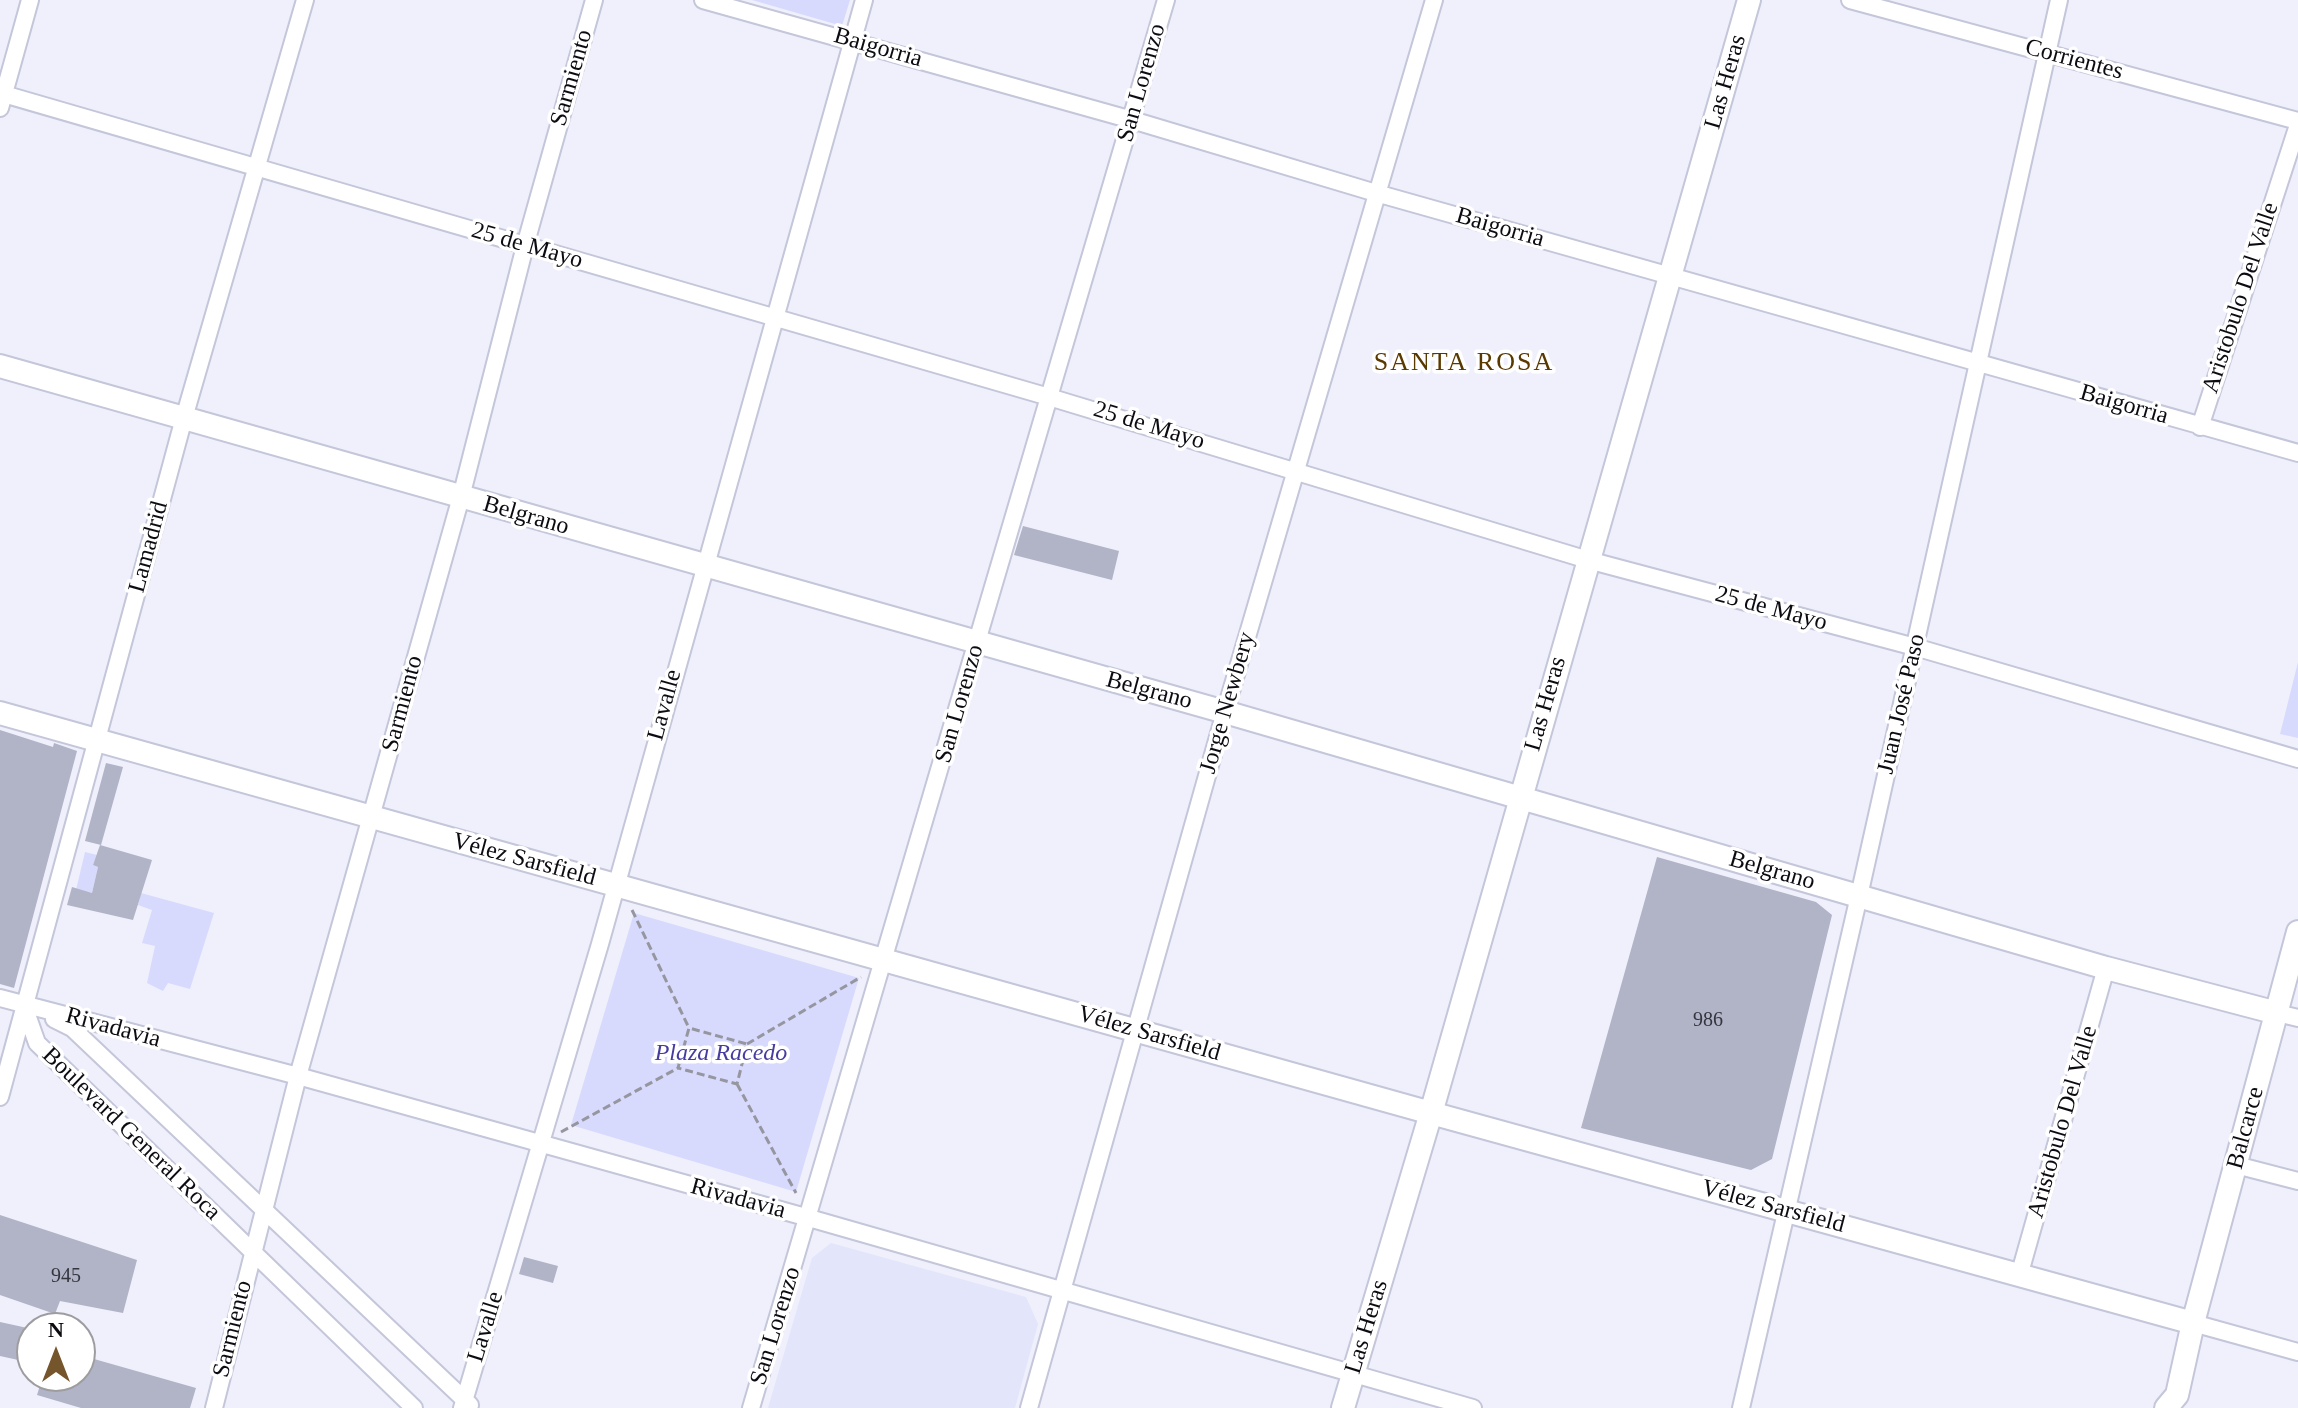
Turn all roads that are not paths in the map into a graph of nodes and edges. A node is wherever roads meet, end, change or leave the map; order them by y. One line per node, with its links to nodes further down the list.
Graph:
1 (30, 0): 13 (street)
2 (305, 0): 16 (street, Lamadrid)
3 (594, 0): 18 (street, Sarmiento)
4 (703, 0): 11 (street, Baigorria)
5 (864, 0): 11 (street, Lavalle)
6 (1166, 0): 14 (street, San Lorenzo)
7 (1434, 0): 17 (street, Jorge Newbery)
8 (1749, 0): 19 (main road, Las Heras)
9 (1850, 0): 12 (street, Corrientes)
10 (2059, 0): 12 (street, Juan José Paso)
11 (853, 41): 14 (street, Baigorria); 20 (street, Lavalle)
12 (2048, 53): 15 (street, Corrientes); 21 (street, Juan José Paso)
13 (1, 99): 16 (street, 25 de Mayo)
14 (1132, 120): 17 (street, Baigorria); 23 (street, San Lorenzo)
15 (2298, 123): 25 (street, Aristobulo Del Valle)
16 (256, 169): 18 (street, 25 de Mayo); 24 (street, Lamadrid)
17 (1376, 193): 19 (street, Baigorria); 27 (street, Jorge Newbery)
18 (525, 246): 20 (street, 25 de Mayo); 28 (street, Sarmiento)
19 (1670, 275): 21 (street, Baigorria); 29 (main road, Las Heras)
20 (775, 318): 23 (street, 25 de Mayo); 30 (street, Lavalle)
21 (1979, 364): 25 (street, Baigorria); 32 (street, Juan José Paso)
22 (0, 366): 24 (main road, Belgrano)
23 (1049, 397): 27 (street, 25 de Mayo); 31 (street, San Lorenzo)
24 (184, 418): 28 (main road, Belgrano); 35 (street, Lamadrid)
25 (2200, 427): 26 (street, Baigorria)
26 (2298, 453)
27 (1297, 470): 29 (street, 25 de Mayo); 33 (street, Jorge Newbery)
28 (461, 497): 30 (main road, Belgrano); 38 (street, Sarmiento)
29 (1588, 560): 32 (street, 25 de Mayo); 37 (main road, Las Heras)
30 (704, 567): 31 (main road, Belgrano); 39 (street, Lavalle)
31 (977, 644): 33 (main road, Belgrano); 42 (street, San Lorenzo)
32 (1915, 647): 36 (street, 25 de Mayo); 40 (street, Juan José Paso)
33 (1225, 712): 37 (main road, Belgrano); 47 (street, Jorge Newbery)
34 (0, 713): 35 (main road, Vélez Sarsfield)
35 (97, 741): 38 (main road, Vélez Sarsfield); 45 (street, Lamadrid)
36 (2298, 759)
37 (1520, 797): 40 (main road, Belgrano); 50 (main road, Las Heras)
38 (372, 818): 39 (main road, Vélez Sarsfield); 48 (street, Sarmiento)
39 (615, 885): 42 (main road, Vélez Sarsfield); 51 (street, Lavalle)
40 (1859, 896): 43 (main road, Belgrano); 55 (street, Juan José Paso)
41 (2298, 932): 46 (main road, Balcarce)
42 (884, 961): 47 (main road, Vélez Sarsfield); 56 (street, San Lorenzo)
43 (2106, 968): 46 (main road, Belgrano); 58 (street, Aristobulo Del Valle)
44 (0, 998): 45 (street, Rivadavia)
45 (24, 1005): 48 (street, Rivadavia); 49 (street, Lamadrid); 54 (street, Boulevard General Roca); 57 (street, Boulevard General Roca)
46 (2288, 1016): 52 (main road, Balcarce)
47 (1136, 1030): 50 (main road, Vélez Sarsfield); 59 (street, Jorge Newbery)
48 (298, 1076): 51 (street, Rivadavia); 54 (street, Sarmiento)
49 (0, 1097)
50 (1431, 1113): 55 (main road, Vélez Sarsfield); 62 (main road, Las Heras)
51 (542, 1145): 56 (street, Rivadavia); 63 (street, Lavalle)
52 (2236, 1165): 53 (street); 60 (main road, Balcarce)
53 (2298, 1181)
54 (264, 1210): 57 (street, Sarmiento); 63 (street, Boulevard General Roca)
55 (1786, 1211): 58 (main road, Vélez Sarsfield); 70 (street, Juan José Paso)
56 (809, 1218): 59 (street, Rivadavia); 66 (street, San Lorenzo)
57 (252, 1253): 64 (street, Sarmiento); 65 (street, Boulevard General Roca)
58 (2019, 1276): 60 (main road, Vélez Sarsfield)
59 (1061, 1289): 62 (street, Rivadavia); 67 (street, Jorge Newbery)
60 (2193, 1323): 61 (street, Vélez Sarsfield); 71 (main road, Balcarce)
61 (2298, 1352)
62 (1352, 1374): 68 (main road, Las Heras); 69 (street, Rivadavia)
63 (466, 1405)
64 (214, 1408)
65 (414, 1408)
66 (751, 1408)
67 (1029, 1408)
68 (1343, 1408)
69 (1473, 1408)
70 (1741, 1408)
71 (2166, 1408)

